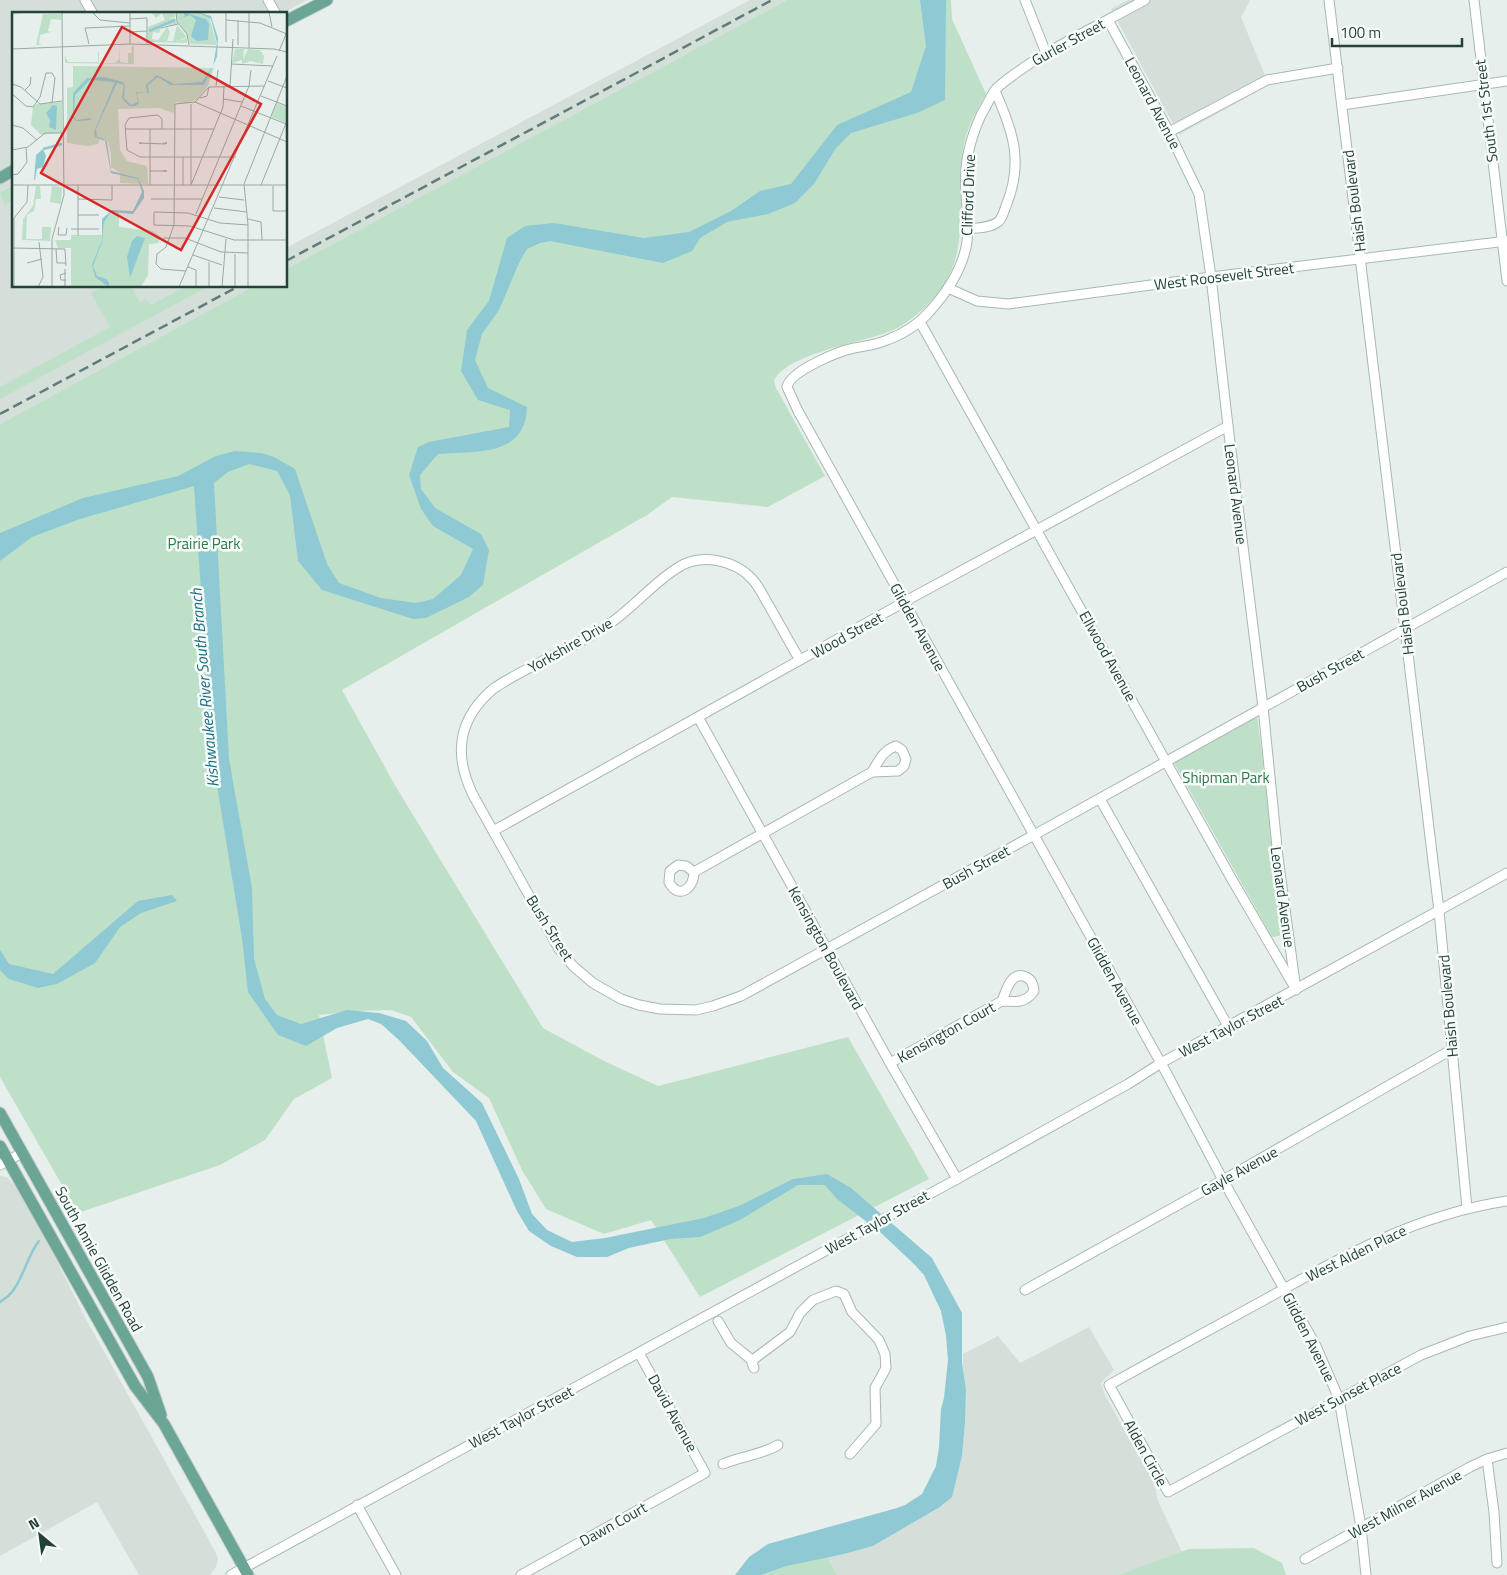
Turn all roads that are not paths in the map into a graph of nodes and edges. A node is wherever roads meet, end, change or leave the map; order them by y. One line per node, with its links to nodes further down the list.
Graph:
1 (86, 0): 8 (street)
2 (268, 0): 9 (street)
3 (327, 0): 11 (main road)
4 (1025, 0): 12 (street)
5 (1146, 0): 10 (street, Gurler Street)
6 (1330, 0): 13 (street, Haish Boulevard)
7 (1474, 0): 15 (street, South 1st Street)
8 (91, 12)
9 (275, 12)
10 (1108, 20): 12 (street, Gurler Street); 18 (street, Leonard Avenue)
11 (288, 21)
12 (1046, 53): 16 (street, Gurler Street)
13 (1338, 68): 17 (street, Haish Boulevard); 18 (street)
14 (1507, 81): 15 (street)
15 (1483, 83): 17 (street); 22 (street, South 1st Street)
16 (995, 91): 21 (street, Clifford Drive); 21 (street)
17 (1342, 105): 23 (street, Haish Boulevard)
18 (1169, 132): 24 (street, Leonard Avenue)
19 (12, 171): 20 (main road)
20 (0, 178)
21 (968, 229): 26 (street, Clifford Drive)
22 (1505, 242): 23 (street, West Roosevelt Street); 25 (street, South 1st Street)
23 (1361, 259): 24 (street, West Roosevelt Street); 33 (street, Haish Boulevard)
24 (1211, 277): 26 (street, West Roosevelt Street); 29 (street, Leonard Avenue)
25 (1507, 281)
26 (948, 288): 27 (street, Clifford Drive)
27 (920, 322): 28 (street, Clifford Drive); 30 (street, Ellwood Avenue)
28 (798, 411): 32 (street, Glidden Avenue)
29 (1228, 426): 30 (street, Wood Street); 35 (street, Leonard Avenue)
30 (1038, 531): 32 (street, Wood Street); 37 (street, Ellwood Avenue)
31 (1507, 572): 33 (street, Bush Street)
32 (904, 602): 34 (street, Wood Street); 42 (street, Glidden Avenue)
33 (1405, 630): 35 (street, Bush Street); 45 (street, Haish Boulevard)
34 (800, 660): 36 (street, Wood Street); 40 (street, Yorkshire Drive)
35 (1263, 707): 37 (street, Bush Street); 47 (street, Leonard Avenue)
36 (698, 717): 40 (street, Wood Street); 41 (street, Kensington Boulevard)
37 (1167, 761): 39 (street, Bush Street); 47 (street, Ellwood Avenue)
38 (872, 772): 41 (street)
39 (1100, 799): 42 (street, Bush Street); 49 (street)
40 (493, 831): 46 (street, Bush Street)
41 (762, 835): 43 (street); 46 (street, Kensington Boulevard)
42 (1034, 835): 46 (street, Bush Street); 51 (street, Glidden Avenue)
43 (694, 872)
44 (1507, 873): 45 (street, West Taylor Street)
45 (1439, 911): 47 (street, West Taylor Street); 50 (street, Haish Boulevard)
46 (826, 948): 52 (street, Kensington Boulevard)
47 (1296, 990): 49 (street, West Taylor Street)
48 (1002, 1001): 52 (street, Kensington Court)
49 (1228, 1026): 51 (street, West Taylor Street)
50 (1452, 1050): 59 (street, Gayle Avenue); 61 (street, Haish Boulevard)
51 (1161, 1063): 58 (street, West Taylor Street); 59 (street, Glidden Avenue)
52 (890, 1064): 58 (street, Kensington Boulevard)
53 (0, 1113): 54 (main road, South Annie Glidden Road)
54 (14, 1139): 55 (street); 56 (main road, South Annie Glidden Road)
55 (0, 1146): 57 (main road, South Annie Glidden Road)
56 (22, 1153): 57 (street); 69 (main road, South Annie Glidden Road)
57 (4, 1163): 69 (main road, South Annie Glidden Road)
58 (957, 1179): 66 (street, West Taylor Street)
59 (1223, 1180): 62 (street, Glidden Avenue); 63 (street, Gayle Avenue)
60 (1507, 1201): 61 (street, West Alden Place)
61 (1467, 1208): 62 (street, West Alden Place)
62 (1284, 1288): 67 (street, West Alden Place); 68 (street, Glidden Avenue)
63 (1024, 1290)
64 (718, 1321): 72 (street)
65 (1507, 1327): 68 (street, West Sunset Place)
66 (639, 1353): 75 (street, David Avenue); 77 (street, West Taylor Street)
67 (1109, 1385): 76 (street, Alden Circle)
68 (1340, 1399): 76 (street, West Sunset Place); 78 (street, Glidden Avenue)
69 (164, 1424): 81 (main road, South Annie Glidden Road)
70 (778, 1446): 74 (street)
71 (1507, 1453): 73 (street, West Milner Avenue)
72 (850, 1454)
73 (1487, 1459): 78 (street, West Milner Avenue); 80 (street)
74 (724, 1464)
75 (705, 1473): 84 (street, Dawn Court)
76 (1196, 1477)
77 (357, 1506): 81 (street, West Taylor Street); 83 (street)
78 (1361, 1527): 79 (street, West Milner Avenue); 85 (street, Glidden Avenue)
79 (1304, 1559)
80 (1497, 1563)
81 (246, 1571): 82 (street, West Taylor Street)
82 (231, 1575)
83 (396, 1575)
84 (521, 1575)
85 (1366, 1575)

